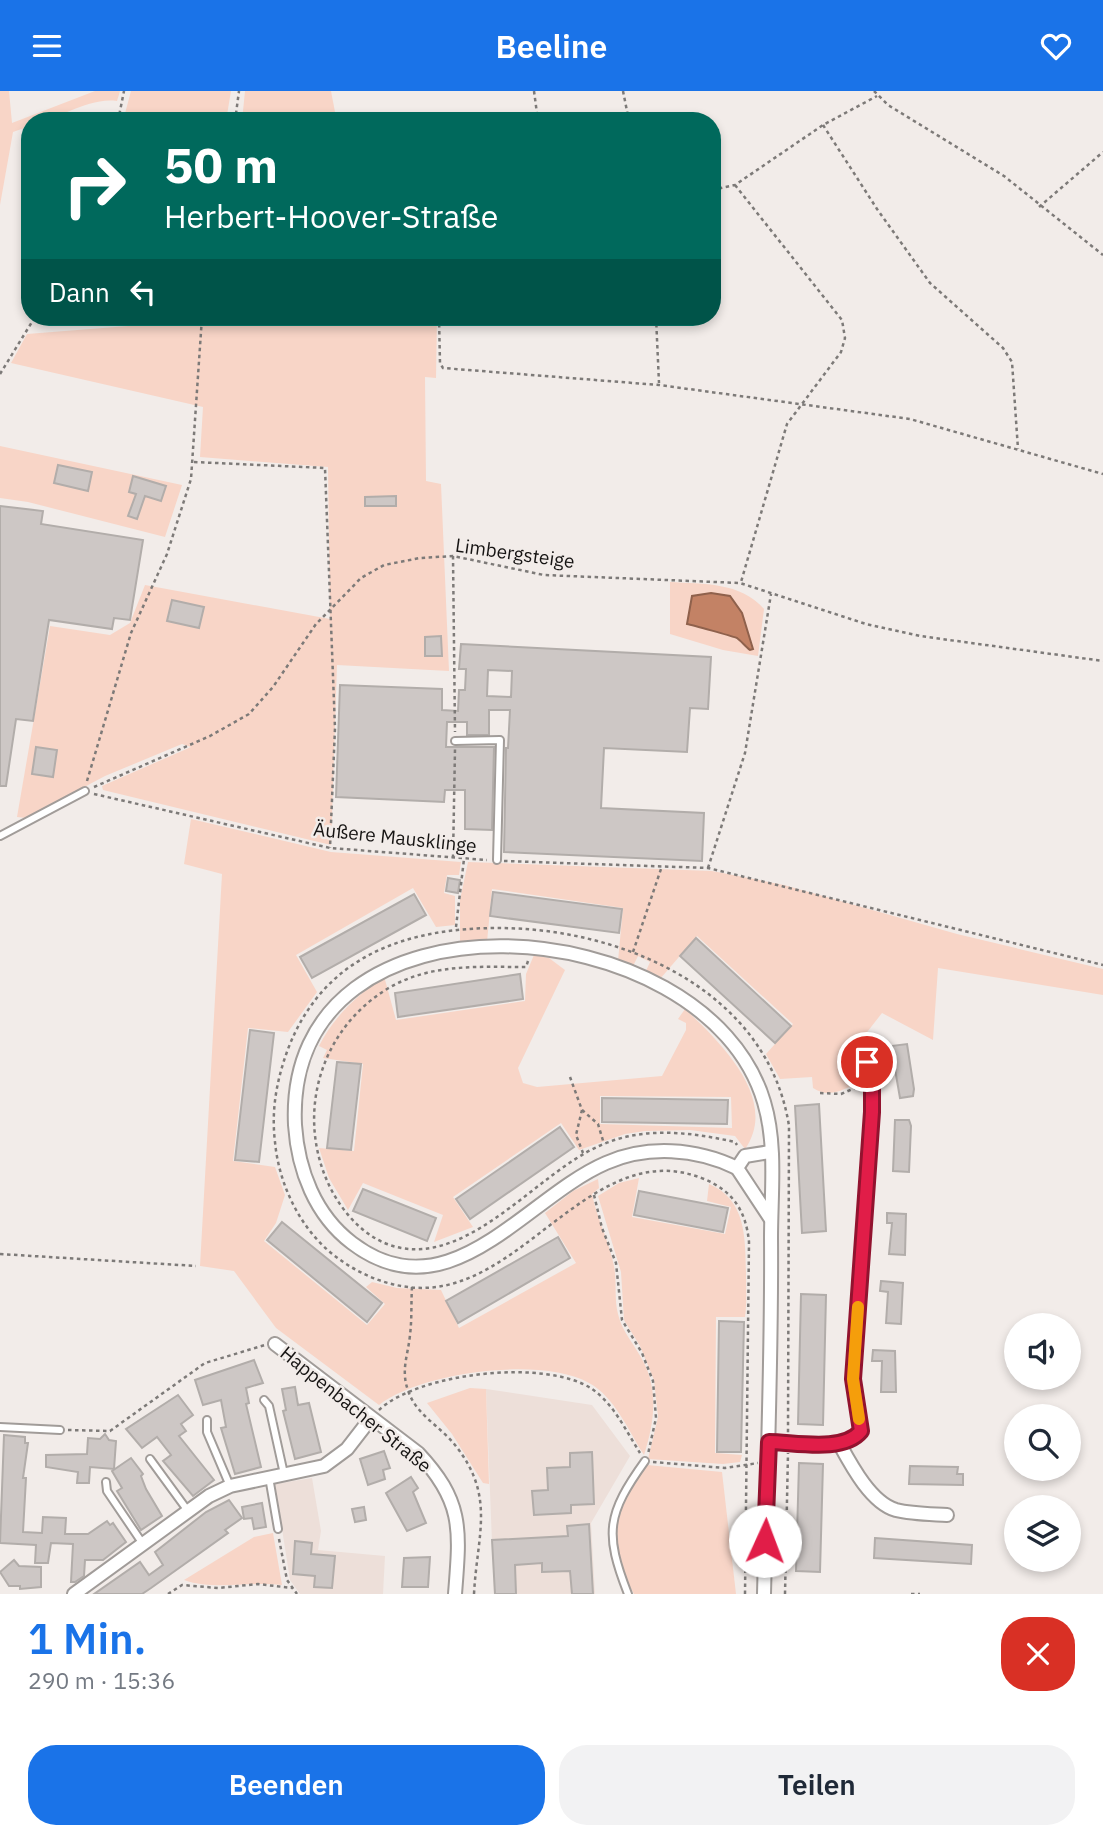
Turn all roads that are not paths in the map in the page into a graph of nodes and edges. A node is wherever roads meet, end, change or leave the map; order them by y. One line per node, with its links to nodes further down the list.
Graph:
1 (455, 741): 4 (lane)
2 (85, 791): 3 (lane)
3 (0, 836)
4 (497, 860)
5 (867, 1062): 16 (street)
6 (771, 1152): 7 (street); 7 (street); 8 (street)
7 (737, 1168): 8 (street)
8 (771, 1219): 15 (street)
9 (275, 1344): 11 (street, Happenbacher Straße)
10 (264, 1400): 19 (lane)
11 (372, 1417): 19 (street); 28 (street, Happenbacher Straße)
12 (207, 1420): 22 (lane)
13 (0, 1427): 14 (lane)
14 (60, 1430)
15 (769, 1442): 16 (street); 30 (street)
16 (839, 1443): 24 (street)
17 (150, 1459): 23 (lane)
18 (645, 1461): 29 (lane)
19 (285, 1474): 20 (street)
20 (269, 1477): 22 (street); 25 (lane)
21 (106, 1482): 26 (lane)
22 (230, 1486): 23 (street)
23 (188, 1511): 26 (street)
24 (947, 1515)
25 (278, 1529)
26 (144, 1546): 27 (street)
27 (74, 1594)
28 (455, 1594)
29 (628, 1594)
30 (764, 1594)

